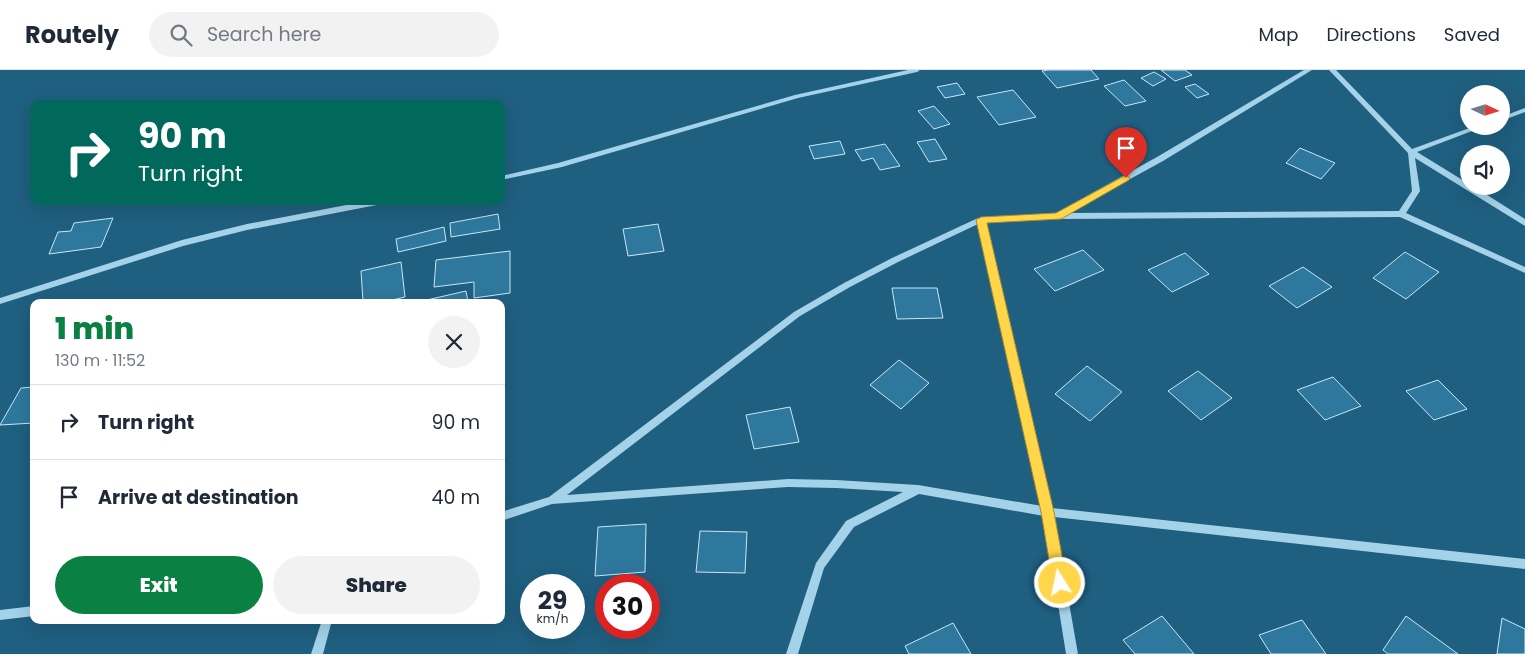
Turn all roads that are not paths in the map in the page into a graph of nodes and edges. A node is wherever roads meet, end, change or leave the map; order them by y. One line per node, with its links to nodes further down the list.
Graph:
1 (917, 70): 8 (street)
2 (1309, 70): 11 (street)
3 (1332, 70): 7 (street)
4 (1525, 110): 5 (street)
5 (1510, 116)
6 (1460, 134): 7 (street)
7 (1411, 152): 10 (street); 13 (street)
8 (505, 177)
9 (361, 205): 15 (street)
10 (1401, 214): 11 (street); 14 (street)
11 (1058, 216): 12 (street)
12 (981, 220): 17 (street); 18 (street)
13 (1525, 223)
14 (1525, 270)
15 (0, 301)
16 (918, 490): 17 (street); 18 (street); 25 (street)
17 (552, 500): 19 (street)
18 (1048, 512): 20 (street); 26 (street)
19 (505, 516)
20 (1525, 564)
21 (30, 611): 22 (street)
22 (0, 615)
23 (326, 624): 24 (street)
24 (317, 654)
25 (792, 654)
26 (1072, 654)

